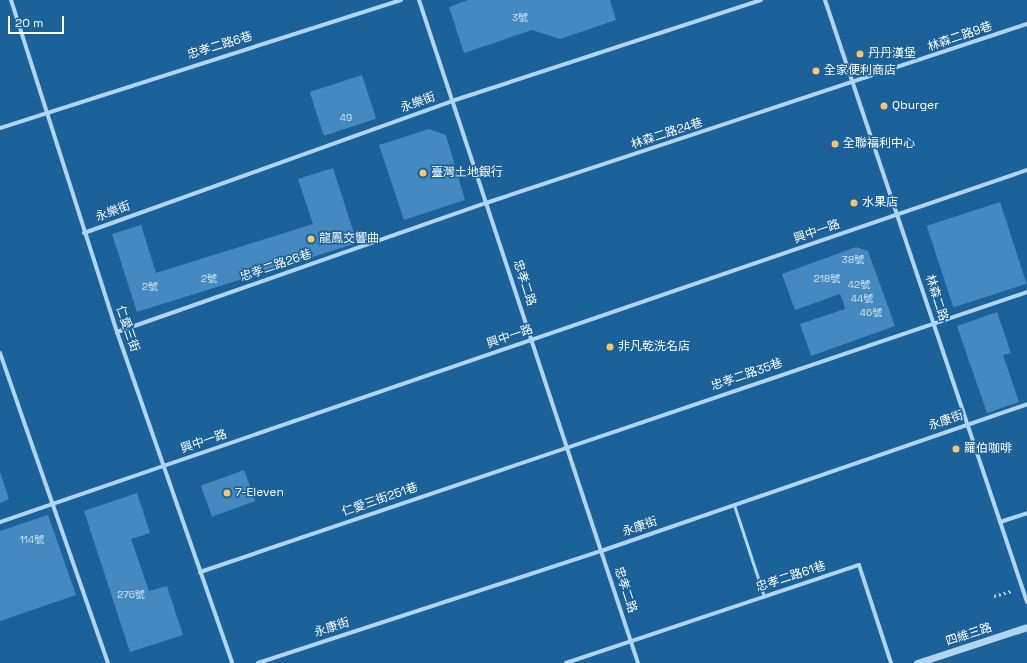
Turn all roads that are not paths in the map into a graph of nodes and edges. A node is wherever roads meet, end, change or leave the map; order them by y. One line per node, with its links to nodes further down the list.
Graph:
1 (10, 0): 9 (street, 仁愛三街)
2 (401, 0): 9 (street, 忠孝二路6巷)
3 (419, 0): 8 (street, 忠孝二路)
4 (761, 0): 8 (street, 永樂街)
5 (825, 0): 7 (street, 林森二路)
6 (1027, 24): 7 (street, 林森二路9巷)
7 (853, 84): 12 (street, 林森二路24巷); 13 (street, 林森二路)
8 (452, 101): 12 (street, 忠孝二路); 14 (street, 永樂街)
9 (45, 112): 10 (street, 忠孝二路6巷); 14 (street, 仁愛三街)
10 (0, 128)
11 (1027, 170): 13 (street, 興中一路)
12 (486, 203): 17 (street, 忠孝二路26巷); 18 (street, 忠孝二路)
13 (897, 214): 16 (street, 林森二路); 18 (street, 興中一路)
14 (84, 233): 17 (street, 仁愛三街)
15 (1027, 292): 16 (street, 忠孝二路35巷)
16 (934, 323): 21 (street, 林森二路); 22 (street, 忠孝二路35巷)
17 (117, 332): 23 (street, 仁愛三街)
18 (531, 340): 22 (street, 忠孝二路); 23 (street, 興中一路)
19 (0, 353): 24 (street)
20 (1027, 404): 21 (street, 永康街)
21 (968, 425): 25 (street, 永康街); 28 (street, 林森二路)
22 (567, 447): 29 (street, 忠孝二路); 30 (street, 仁愛三街251巷)
23 (165, 465): 24 (street, 興中一路); 30 (street, 仁愛三街)
24 (51, 504): 27 (street, 興中一路); 35 (street)
25 (734, 505): 29 (street, 永康街); 31 (lane)
26 (1027, 513): 28 (street)
27 (0, 522)
28 (1000, 522): 32 (street, 林森二路)
29 (602, 551): 34 (street, 忠孝二路); 37 (street, 永康街)
30 (200, 572): 36 (street, 仁愛三街)
31 (764, 596): 34 (street, 忠孝二路61巷); 40 (street, 忠孝二路61巷)
32 (1027, 602)
33 (1027, 627): 41 (street, 四維三路)
34 (631, 640): 38 (street, 忠孝二路61巷); 39 (street, 忠孝二路)
35 (108, 663)
36 (232, 663)
37 (258, 663)
38 (566, 663)
39 (638, 663)
40 (891, 663)
41 (917, 663)

